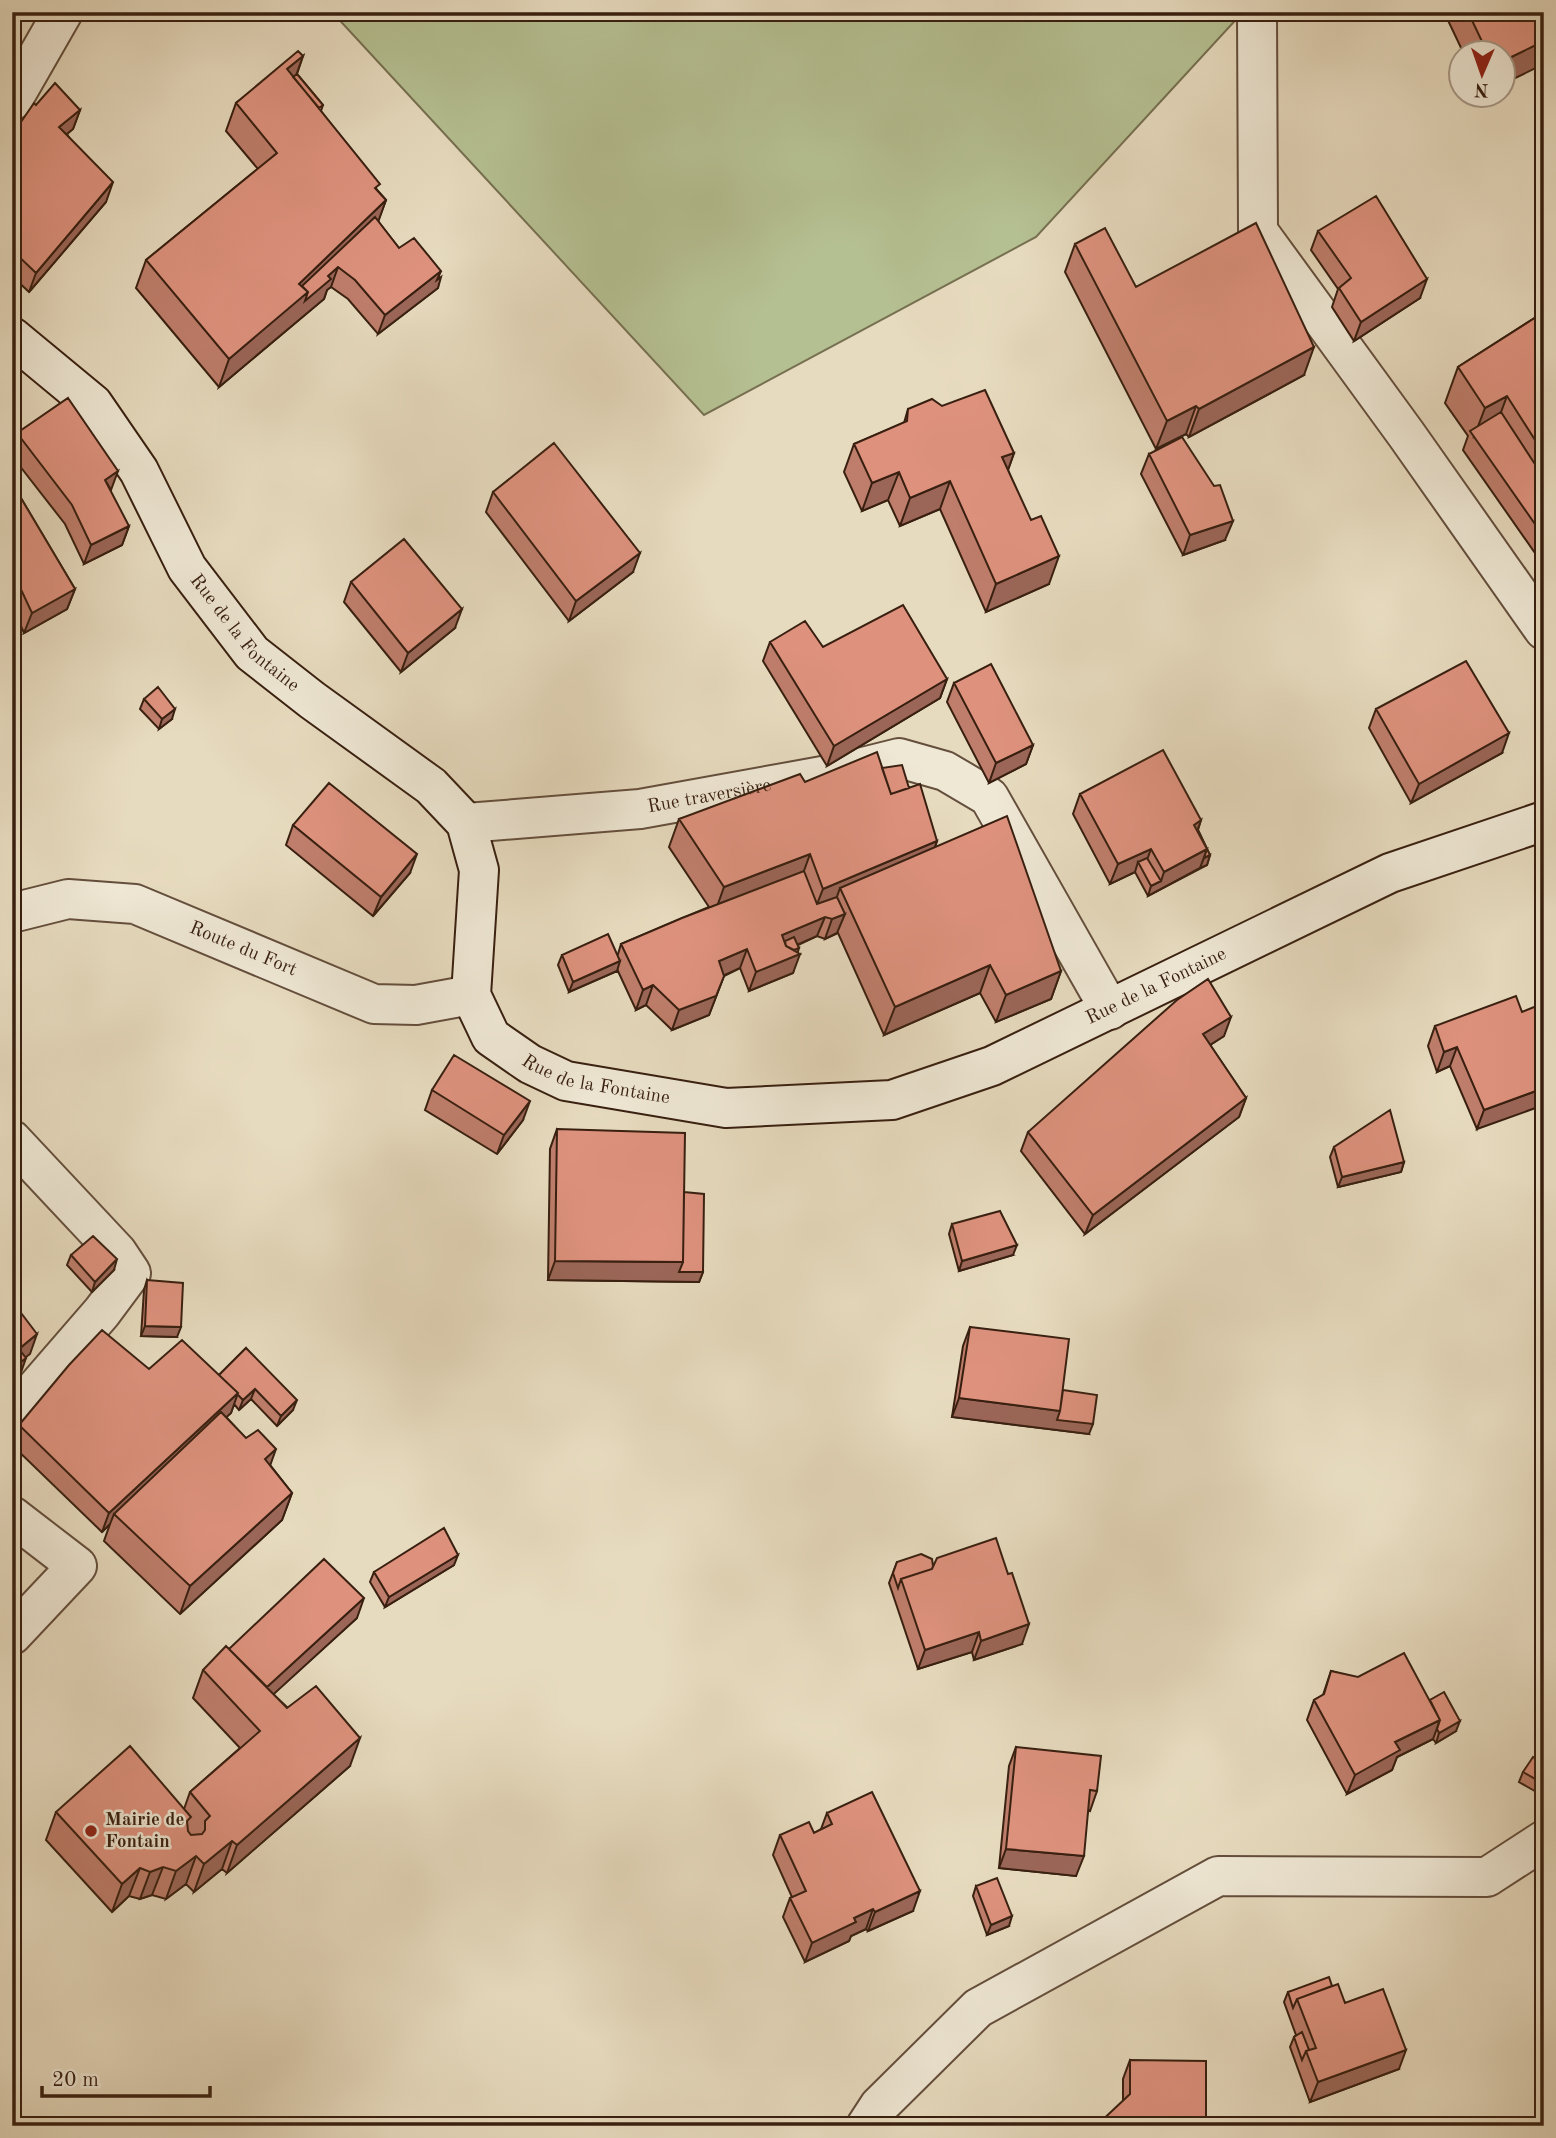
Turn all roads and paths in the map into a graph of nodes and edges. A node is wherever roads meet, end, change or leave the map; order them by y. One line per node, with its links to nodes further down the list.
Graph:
1 (63, 12): 3 (street)
2 (1257, 12): 5 (street)
3 (12, 101)
4 (12, 337): 7 (street, Rue de la Fontaine)
5 (1544, 630)
6 (1544, 821): 10 (street, Rue de la Fontaine)
7 (466, 823): 9 (street, Rue de la Fontaine); 10 (street, Rue traversière)
8 (12, 912): 9 (street, Route du Fort)
9 (471, 995): 10 (street, Rue de la Fontaine)
10 (1110, 1010)
11 (12, 1140): 12 (street)
12 (12, 1416)
13 (12, 1516): 14 (street)
14 (12, 1635)
15 (1544, 1840): 16 (street)
16 (866, 2126)

